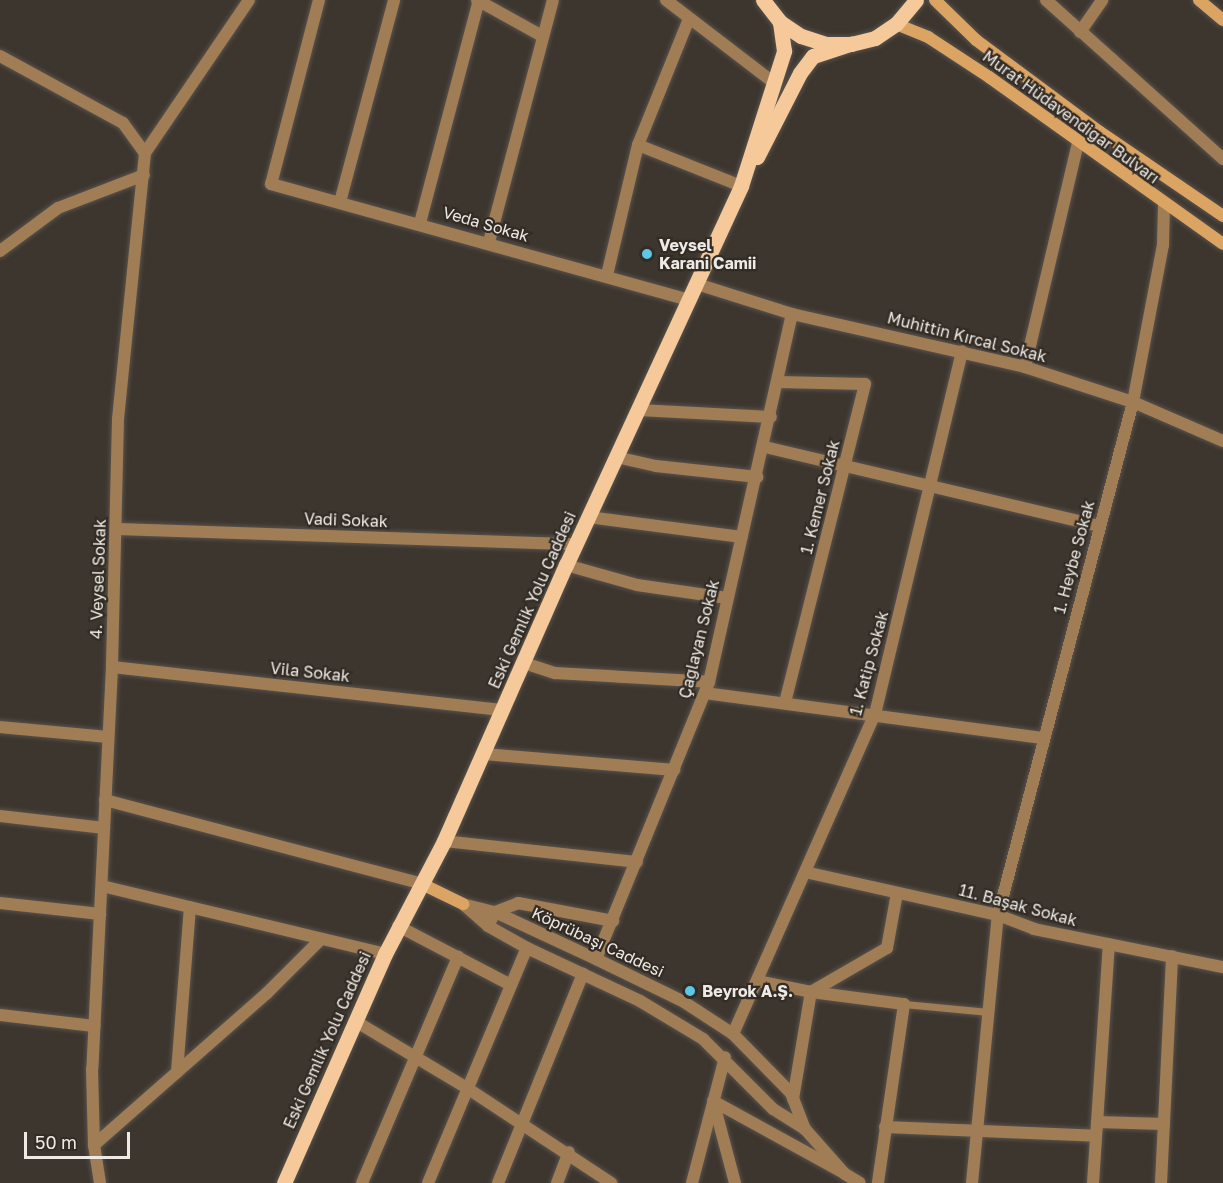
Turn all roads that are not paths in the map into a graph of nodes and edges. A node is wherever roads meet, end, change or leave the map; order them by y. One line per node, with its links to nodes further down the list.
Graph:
1 (249, 0): 24 (street)
2 (319, 0): 28 (street, Veda Sokak)
3 (394, 0): 28 (street)
4 (478, 0): 18 (street); 31 (street)
5 (553, 0): 18 (street)
6 (666, 0): 14 (street)
7 (763, 0): 15 (main road)
8 (916, 0): 16 (main road)
9 (935, 0): 30 (main road, Murat Hüdavendigar Bulvarı)
10 (1046, 0): 17 (street)
11 (1102, 0): 17 (street)
12 (1199, 0): 13 (main road)
13 (1223, 20)
14 (688, 21): 21 (street); 23 (street)
15 (780, 22): 19 (main road); 21 (main road, Eski Gemlik Yolu Caddesi)
16 (896, 24): 19 (main road); 22 (main road, Murat Hüdavendigar Bulvarı)
17 (1080, 32): 25 (street)
18 (542, 36): 32 (street)
19 (851, 44): 27 (main road)
20 (0, 56): 24 (street)
21 (774, 83): 27 (main road, Eski Gemlik Yolu Caddesi)
22 (1078, 143): 29 (main road, Murat Hüdavendigar Bulvarı); 40 (street)
23 (638, 145): 27 (street); 35 (street)
24 (145, 153): 26 (street, 4. Veysel Sokak)
25 (1223, 159)
26 (144, 175): 34 (street); 53 (street, 4. Veysel Sokak)
27 (741, 186): 36 (main road, Eski Gemlik Yolu Caddesi)
28 (340, 202): 31 (street, Veda Sokak)
29 (1164, 204): 33 (main road, Murat Hüdavendigar Bulvarı); 42 (street, 1. Heybe Sokak)
30 (1223, 216)
31 (420, 223): 32 (street, Veda Sokak)
32 (489, 242): 35 (street, Veda Sokak)
33 (1223, 244)
34 (0, 250)
35 (607, 275): 37 (street, Veda Sokak)
36 (697, 284): 37 (main road, Eski Gemlik Yolu Caddesi); 38 (street, Muhittin Kırcal Sokak)
37 (690, 300): 43 (main road, Eski Gemlik Yolu Caddesi)
38 (792, 314): 39 (street, Muhittin Kırcal Sokak); 41 (street, Çağlayan Sokak)
39 (962, 351): 40 (street, Muhittin Kırcal Sokak); 50 (street, 1. Katip Sokak)
40 (1025, 367): 42 (street, Muhittin Kırcal Sokak)
41 (778, 382): 44 (street, Çağlayan Sokak); 48 (street, 1. Kemer Sokak)
42 (1133, 402): 45 (street, Muhittin Kırcal Sokak); 52 (street, 1. Heybe Sokak)
43 (639, 410): 44 (street); 47 (main road, Eski Gemlik Yolu Caddesi)
44 (771, 417): 46 (street, Çağlayan Sokak)
45 (1223, 441)
46 (765, 447): 48 (street); 49 (street, Çağlayan Sokak)
47 (616, 457): 49 (street); 51 (main road, Eski Gemlik Yolu Caddesi)
48 (844, 466): 50 (street); 61 (street, 1. Kemer Sokak)
49 (757, 477): 54 (street, Çağlayan Sokak)
50 (930, 486): 52 (street); 63 (street, 1. Katip Sokak)
51 (588, 517): 54 (street); 55 (main road, Eski Gemlik Yolu Caddesi)
52 (1099, 526): 66 (street, 1. Heybe Sokak)
53 (116, 529): 55 (street, Vadi Sokak); 59 (street, 4. Veysel Sokak)
54 (742, 537): 57 (street, Çağlayan Sokak)
55 (576, 544): 56 (main road, Eski Gemlik Yolu Caddesi)
56 (566, 565): 57 (street); 58 (main road, Eski Gemlik Yolu Caddesi)
57 (727, 598): 60 (street, Çağlayan Sokak)
58 (524, 663): 60 (street); 62 (main road, Eski Gemlik Yolu Caddesi)
59 (112, 667): 62 (street, Vila Sokak); 65 (street, 4. Veysel Sokak)
60 (707, 688): 61 (street); 68 (street, Çağlayan Sokak)
61 (785, 703): 63 (street)
62 (504, 710): 67 (main road, Eski Gemlik Yolu Caddesi)
63 (875, 714): 66 (street); 74 (street, 1. Katip Sokak)
64 (0, 727): 65 (street)
65 (108, 737): 69 (street, 4. Veysel Sokak)
66 (1042, 738): 83 (street, 1. Heybe Sokak)
67 (484, 754): 68 (street); 72 (main road, Eski Gemlik Yolu Caddesi)
68 (674, 770): 73 (street, Çağlayan Sokak)
69 (105, 800): 71 (street, 4. Veysel Sokak); 75 (street)
70 (0, 816): 71 (street)
71 (104, 828): 76 (street, 4. Veysel Sokak)
72 (444, 841): 73 (street); 75 (main road, Eski Gemlik Yolu Caddesi)
73 (637, 862): 84 (street, Çağlayan Sokak)
74 (805, 872): 77 (street, 11. Başak Sokak); 96 (street, 1. Katip Sokak)
75 (422, 884): 79 (main road, Köprübaşı Caddesi); 85 (main road, Eski Gemlik Yolu Caddesi)
76 (102, 886): 80 (street); 82 (street, 4. Veysel Sokak)
77 (897, 893): 83 (street, 11. Başak Sokak); 98 (street)
78 (0, 903): 82 (street)
79 (462, 904): 81 (street, Köprübaşı Caddesi); 86 (street, Köprübaşı Caddesi)
80 (190, 908): 87 (street); 107 (street)
81 (495, 912): 84 (street); 86 (street); 93 (street, Köprübaşı Caddesi)
82 (100, 914): 103 (street, 4. Veysel Sokak)
83 (998, 915): 88 (street, 11. Başak Sokak); 100 (street, 1. Heybe Sokak)
84 (613, 921): 93 (street, Çağlayan Sokak)
85 (398, 926): 90 (main road, Eski Gemlik Yolu Caddesi); 92 (street)
86 (488, 926): 89 (street, Köprübaşı Caddesi)
87 (319, 941): 90 (street); 107 (street)
88 (1109, 945): 91 (street, 11. Başak Sokak); 111 (street)
89 (527, 948): 95 (street, Köprübaşı Caddesi); 97 (street)
90 (385, 954): 102 (main road, Eski Gemlik Yolu Caddesi)
91 (1172, 956): 94 (street, 11. Başak Sokak); 113 (street)
92 (458, 957): 97 (street); 106 (street)
93 (596, 959): 104 (street, Köprübaşı Caddesi)
94 (1223, 967)
95 (583, 974): 105 (street, Köprübaşı Caddesi); 112 (street)
96 (757, 981): 98 (street); 104 (street, 1. Katip Sokak)
97 (511, 985): 108 (street)
98 (811, 992): 99 (street); 109 (street)
99 (904, 1004): 100 (lane); 114 (street)
100 (989, 1012): 116 (street, 1. Heybe Sokak)
101 (0, 1015): 103 (street)
102 (355, 1022): 106 (street); 122 (main road, Eski Gemlik Yolu Caddesi)
103 (94, 1026): 118 (street, 4. Veysel Sokak)
104 (733, 1034): 109 (street, Köprübaşı Caddesi)
105 (725, 1057): 110 (street); 115 (street, Köprübaşı Caddesi)
106 (415, 1058): 108 (street); 123 (street)
107 (177, 1072): 118 (street)
108 (467, 1088): 112 (street); 124 (street)
109 (793, 1099): 115 (street, Köprübaşı Caddesi)
110 (713, 1101): 120 (street); 128 (street); 129 (street)
111 (1097, 1122): 113 (street); 117 (street)
112 (523, 1123): 119 (street); 125 (street)
113 (1164, 1124): 134 (street)
114 (885, 1127): 116 (street); 131 (street)
115 (805, 1129): 120 (street, Köprübaşı Caddesi)
116 (976, 1134): 117 (street); 132 (street, 1. Heybe Sokak)
117 (1096, 1137): 133 (street)
118 (94, 1145): 121 (street, 4. Veysel Sokak)
119 (569, 1152): 126 (street); 127 (street)
120 (845, 1174): 130 (street, Köprübaşı Caddesi)
121 (100, 1183)
122 (284, 1183)
123 (362, 1183)
124 (428, 1183)
125 (498, 1183)
126 (557, 1183)
127 (611, 1183)
128 (692, 1183)
129 (735, 1183)
130 (860, 1183)
131 (878, 1183)
132 (972, 1183)
133 (1093, 1183)
134 (1161, 1183)

